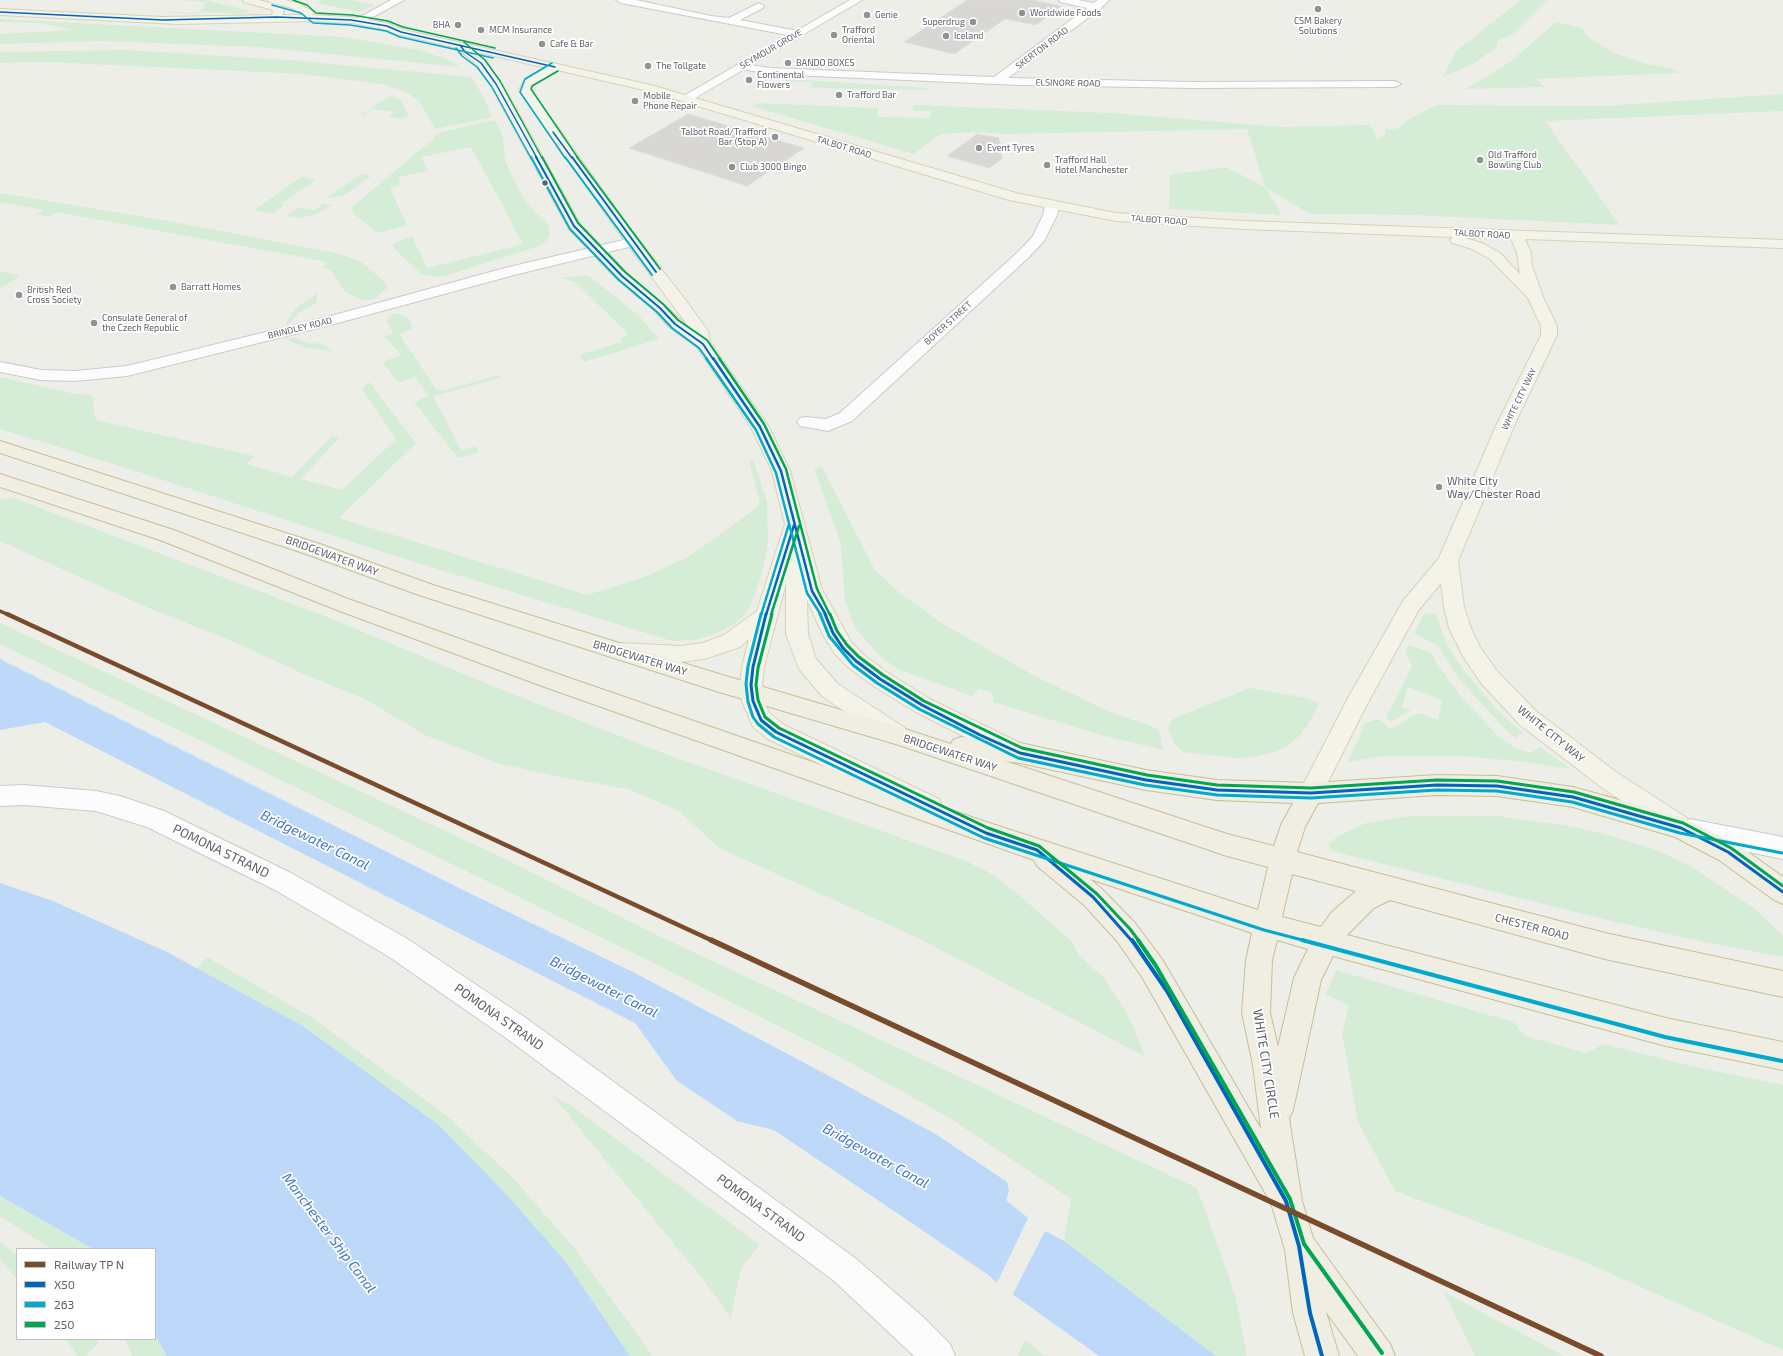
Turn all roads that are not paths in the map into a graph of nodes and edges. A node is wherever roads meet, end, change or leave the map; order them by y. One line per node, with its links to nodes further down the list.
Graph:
1 (248, 0): 10 (main road)
2 (273, 0): 11 (main road)
3 (399, 0): 13 (street)
4 (621, 0): 14 (street)
5 (857, 0): 17 (street, SEYMOUR GROVE)
6 (1064, 0): 7 (street)
7 (1100, 3): 21 (street, SKERTON ROAD)
8 (759, 6): 14 (street)
9 (0, 12): 12 (main road)
10 (276, 18): 11 (main road); 12 (main road); 15 (main road)
11 (314, 18): 13 (main road)
12 (163, 20): 15 (main road)
13 (358, 21): 16 (main road)
14 (730, 21): 17 (street)
15 (377, 32): 16 (main road)
16 (402, 32): 18 (main road, TALBOT ROAD)
17 (798, 34): 19 (street, SEYMOUR GROVE)
18 (460, 45): 20 (main road, TALBOT ROAD); 26 (main road)
19 (741, 66): 21 (street, ELSINORE ROAD); 25 (street, SEYMOUR GROVE)
20 (554, 67): 22 (main road, TALBOT ROAD); 24 (main road); 26 (main road)
21 (998, 80): 23 (street, ELSINORE ROAD)
22 (626, 82): 24 (main road); 25 (main road, TALBOT ROAD)
23 (1395, 84)
24 (530, 98): 30 (main road)
25 (686, 98): 27 (main road, TALBOT ROAD)
26 (508, 106): 32 (main road)
27 (1052, 206): 28 (main road, TALBOT ROAD); 36 (street, BOYER STREET)
28 (1379, 231): 29 (main road, TALBOT ROAD); 33 (main road)
29 (1517, 236): 31 (main road, TALBOT ROAD); 33 (main road, WHITE CITY WAY)
30 (632, 242): 32 (street, BRINDLEY ROAD); 34 (main road)
31 (1783, 244)
32 (596, 250): 34 (main road); 35 (street, BRINDLEY ROAD)
33 (1535, 297): 40 (main road, WHITE CITY WAY)
34 (703, 344): 39 (main road)
35 (0, 367)
36 (806, 422)
37 (0, 447): 42 (highway, BRIDGEWATER WAY)
38 (0, 480): 49 (highway)
39 (794, 525): 41 (main road); 44 (main road); 45 (main road)
40 (1448, 561): 46 (main road, WHITE CITY WAY); 48 (main road, WHITE CITY WAY)
41 (766, 615): 42 (main road); 43 (main road)
42 (617, 651): 43 (highway, BRIDGEWATER WAY)
43 (752, 693): 44 (highway, BRIDGEWATER WAY); 49 (main road)
44 (906, 739): 45 (highway); 53 (highway, BRIDGEWATER WAY)
45 (1020, 754): 46 (highway)
46 (1312, 793): 48 (highway); 53 (highway, WHITE CITY CIRCLE)
47 (0, 796): 64 (street, POMONA STRAND)
48 (1681, 828): 50 (street); 52 (highway)
49 (986, 833): 51 (highway)
50 (1783, 848)
51 (1037, 850): 57 (highway); 62 (highway)
52 (1728, 852): 54 (highway); 56 (highway)
53 (1282, 861): 55 (highway, CHESTER ROAD); 57 (highway, WHITE CITY CIRCLE)
54 (1783, 875)
55 (1386, 889): 58 (highway); 59 (highway, CHESTER ROAD)
56 (1783, 892)
57 (1266, 925): 58 (highway); 61 (highway, WHITE CITY CIRCLE)
58 (1326, 942): 60 (highway); 61 (highway)
59 (1783, 984)
60 (1783, 1056)
61 (1276, 1121): 62 (highway, WHITE CITY CIRCLE)
62 (1286, 1201): 63 (highway, WHITE CITY CIRCLE)
63 (1299, 1246): 65 (highway); 66 (highway, WHITE CITY CIRCLE)
64 (938, 1356)
65 (1322, 1356)
66 (1378, 1356)

